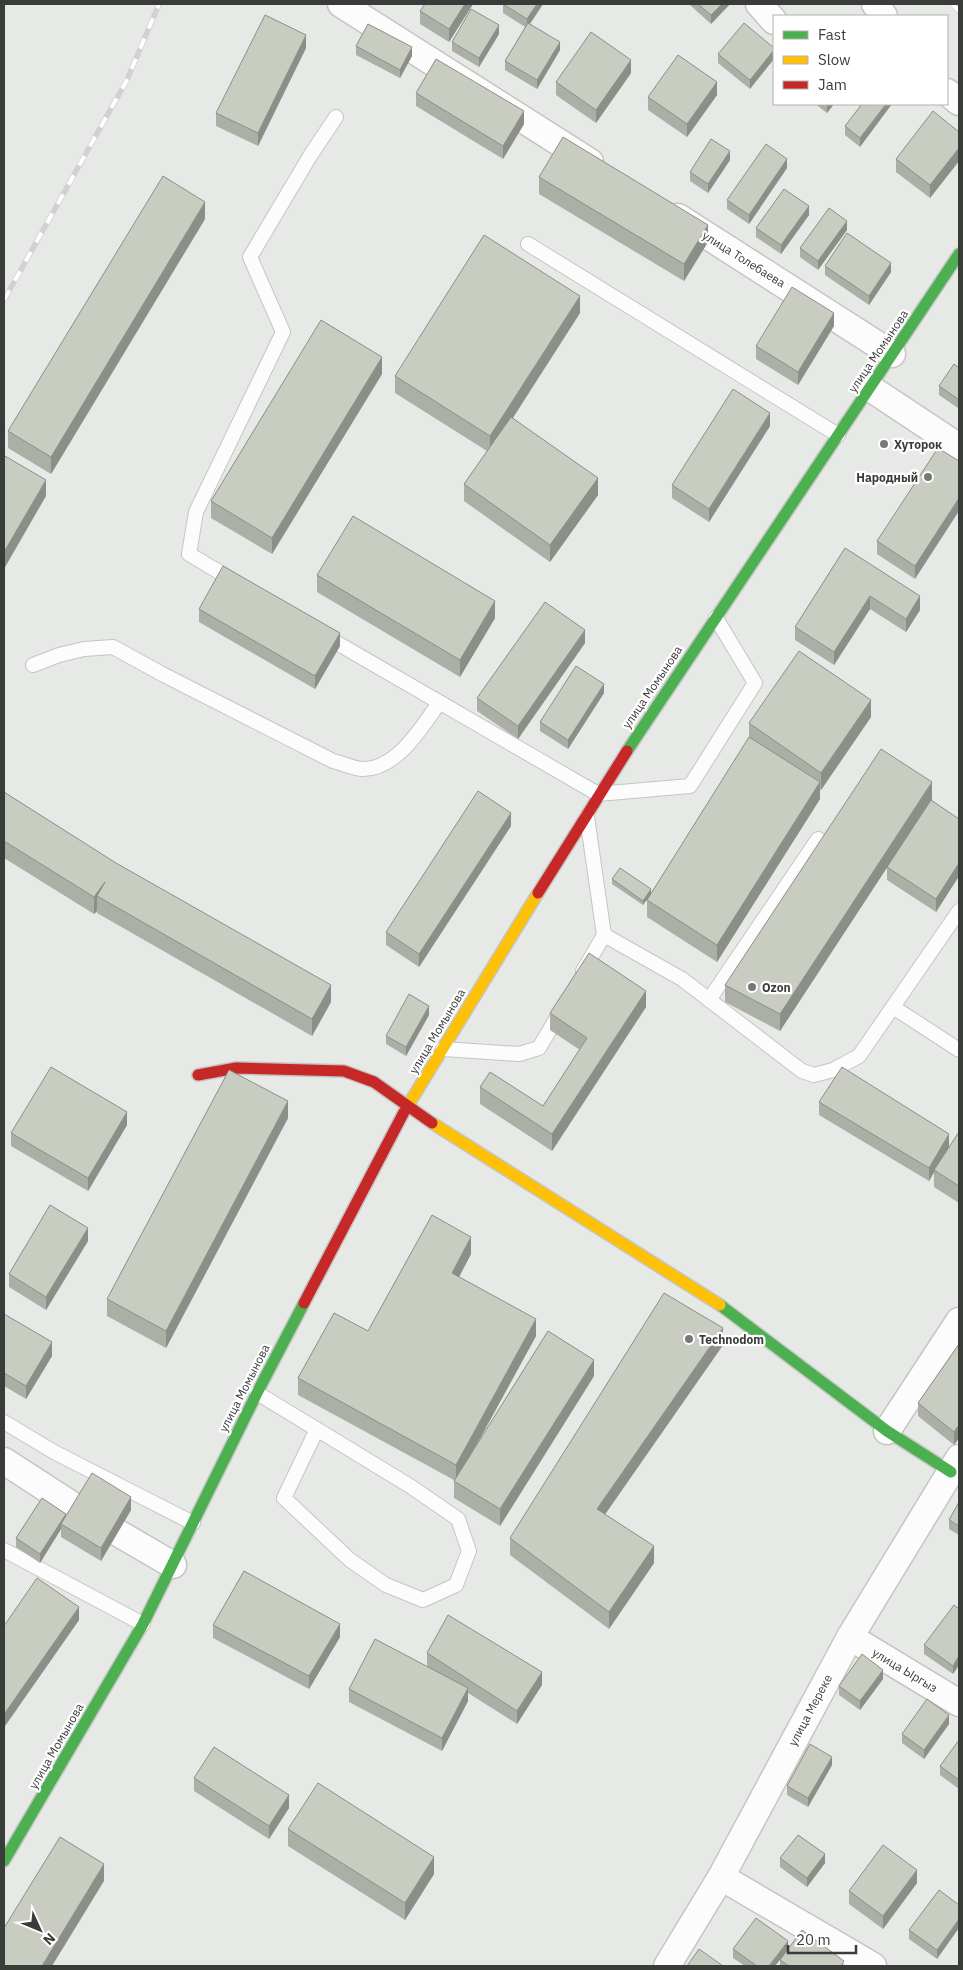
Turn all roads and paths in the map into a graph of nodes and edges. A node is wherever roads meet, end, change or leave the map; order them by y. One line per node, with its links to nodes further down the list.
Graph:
1 (342, 4): 9 (street)
2 (758, 4): 5 (street)
3 (875, 4): 4 (street)
4 (883, 15)
5 (773, 20)
6 (948, 93): 7 (street)
7 (959, 102)
8 (336, 117): 17 (lane)
9 (609, 174)
10 (659, 205): 13 (street, улица Толебаева)
11 (528, 244): 15 (lane)
12 (959, 254): 13 (main road, улица Момынова)
13 (892, 354): 14 (main road, улица Момынова)
14 (870, 388): 15 (main road, улица Момынова); 16 (street)
15 (838, 435): 18 (main road, улица Момынова)
16 (959, 447)
17 (247, 589)
18 (716, 618): 22 (main road, улица Момынова); 22 (lane)
19 (314, 629): 21 (lane)
20 (33, 665): 21 (lane)
21 (439, 703): 22 (lane)
22 (598, 794): 23 (main road, улица Момынова)
23 (586, 812): 26 (lane); 31 (main road, улица Момынова)
24 (818, 838): 29 (lane)
25 (959, 911): 30 (lane)
26 (604, 935): 27 (lane); 29 (lane)
27 (576, 983)
28 (567, 999): 31 (lane)
29 (709, 1000): 30 (lane)
30 (893, 1007): 32 (lane)
31 (443, 1049): 34 (main road, улица Момынова)
32 (959, 1050)
33 (198, 1075): 34 (main road)
34 (407, 1107): 36 (main road, улица Момынова); 39 (main road)
35 (959, 1321): 39 (street)
36 (257, 1393): 38 (lane); 43 (main road, улица Момынова)
37 (4, 1422): 43 (lane)
38 (317, 1430): 38 (lane)
39 (887, 1431): 41 (main road)
40 (4, 1461): 42 (street)
41 (955, 1465): 48 (street, улица Мереке)
42 (78, 1509)
43 (193, 1523): 46 (main road, улица Момынова)
44 (118, 1533): 46 (street)
45 (4, 1550): 47 (lane)
46 (173, 1565): 47 (main road, улица Момынова)
47 (143, 1624): 50 (main road, улица Момынова)
48 (850, 1636): 49 (street, улица Ыргыз); 51 (street, улица Мереке)
49 (959, 1703)
50 (4, 1861)
51 (721, 1877): 52 (street, улица Мереке); 53 (street)
52 (667, 1966)
53 (873, 1966)

